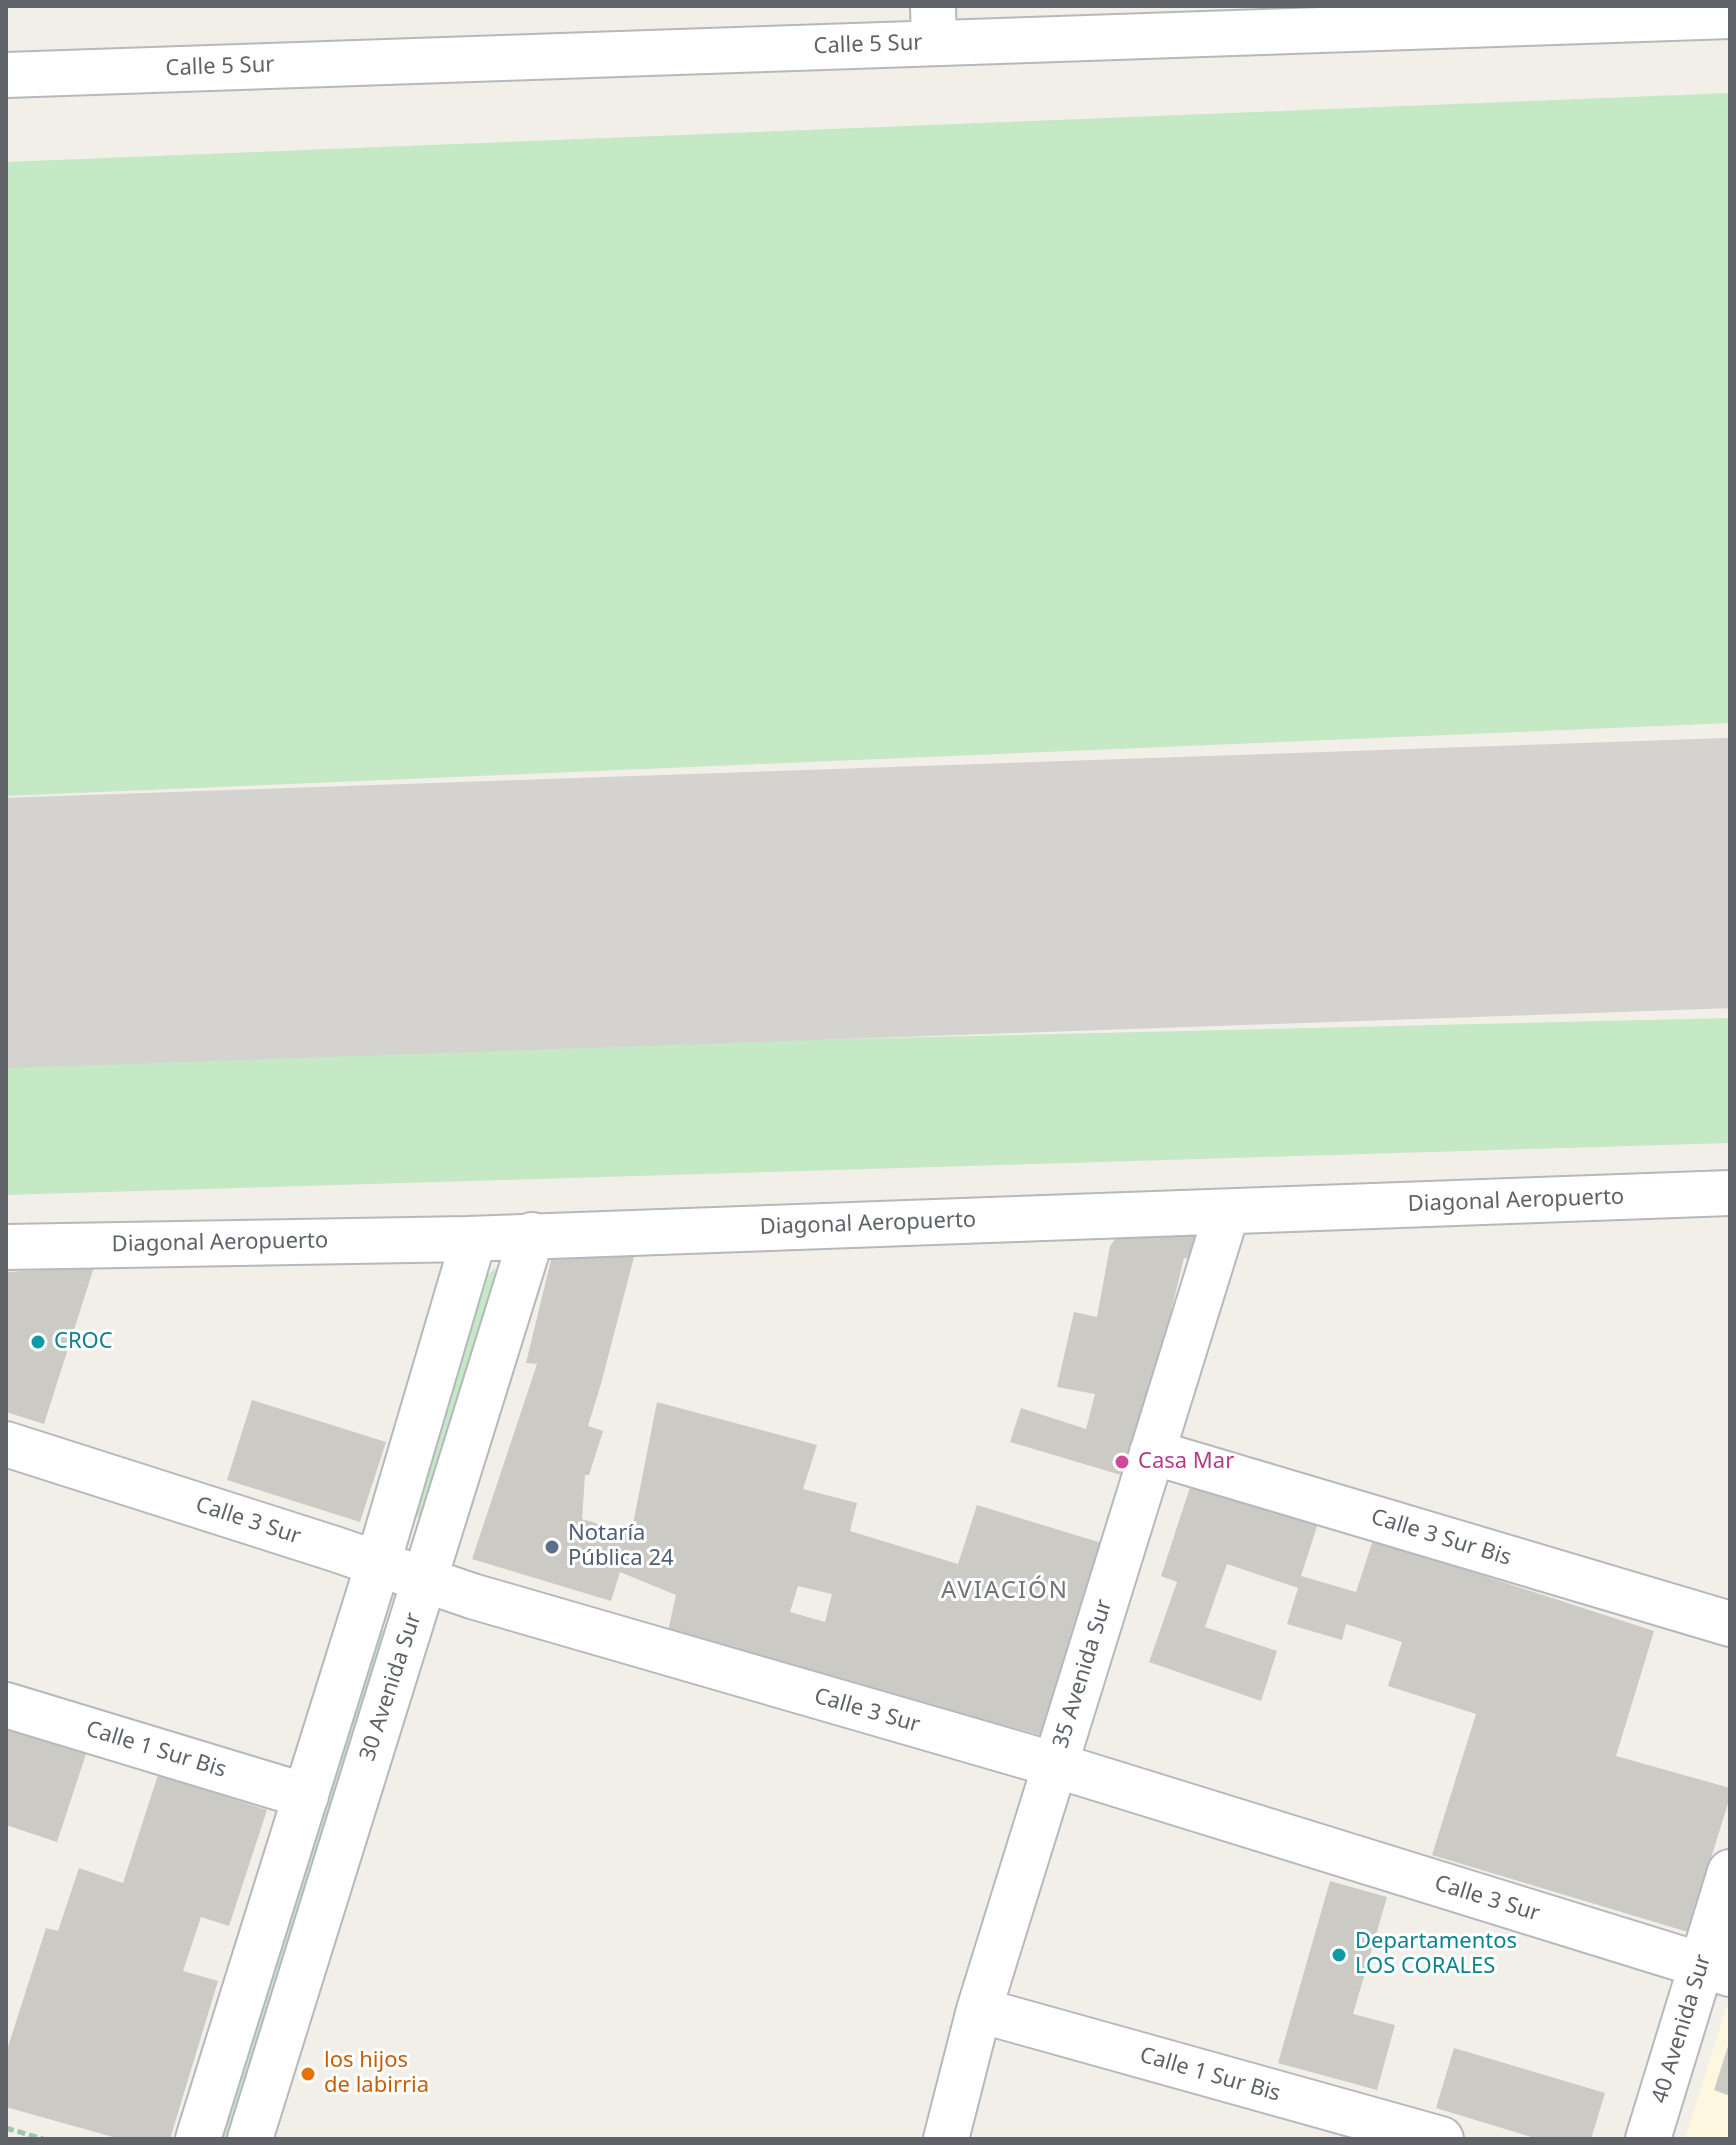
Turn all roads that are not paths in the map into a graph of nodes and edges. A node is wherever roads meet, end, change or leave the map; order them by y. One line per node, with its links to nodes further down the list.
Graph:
1 (1730, 16): 2 (street, Calle 5 Sur)
2 (934, 24): 3 (street, Calle 5 Sur)
3 (875, 25): 4 (street, Calle 5 Sur)
4 (6, 75)
5 (1730, 1193): 6 (street, Diagonal Aeropuerto)
6 (1227, 1212): 7 (street, Diagonal Aeropuerto); 11 (street, 35 Avenida Sur)
7 (532, 1235): 8 (street, Diagonal Aeropuerto); 13 (street, 30 Avenida Sur)
8 (468, 1239): 9 (street, Diagonal Aeropuerto); 12 (street)
9 (6, 1247)
10 (6, 1444): 12 (street, Calle 3 Sur)
11 (1152, 1452): 14 (street, Calle 3 Sur Bis); 16 (street, 35 Avenida Sur)
12 (378, 1564): 13 (street, Calle 3 Sur); 17 (street)
13 (426, 1579): 16 (street, Calle 3 Sur); 22 (street, 30 Avenida Sur)
14 (1730, 1624)
15 (6, 1705): 17 (street, Calle 1 Sur Bis)
16 (1055, 1765): 19 (street, Calle 3 Sur); 20 (street, 35 Avenida Sur)
17 (306, 1796): 21 (street)
18 (1730, 1872): 19 (street, 40 Avenida Sur)
19 (1716, 1969): 25 (street, 40 Avenida Sur)
20 (979, 2010): 23 (street, 35 Avenida Sur); 24 (street, Calle 1 Sur Bis)
21 (198, 2139)
22 (250, 2139)
23 (946, 2139)
24 (1441, 2139)
25 (1648, 2139)

